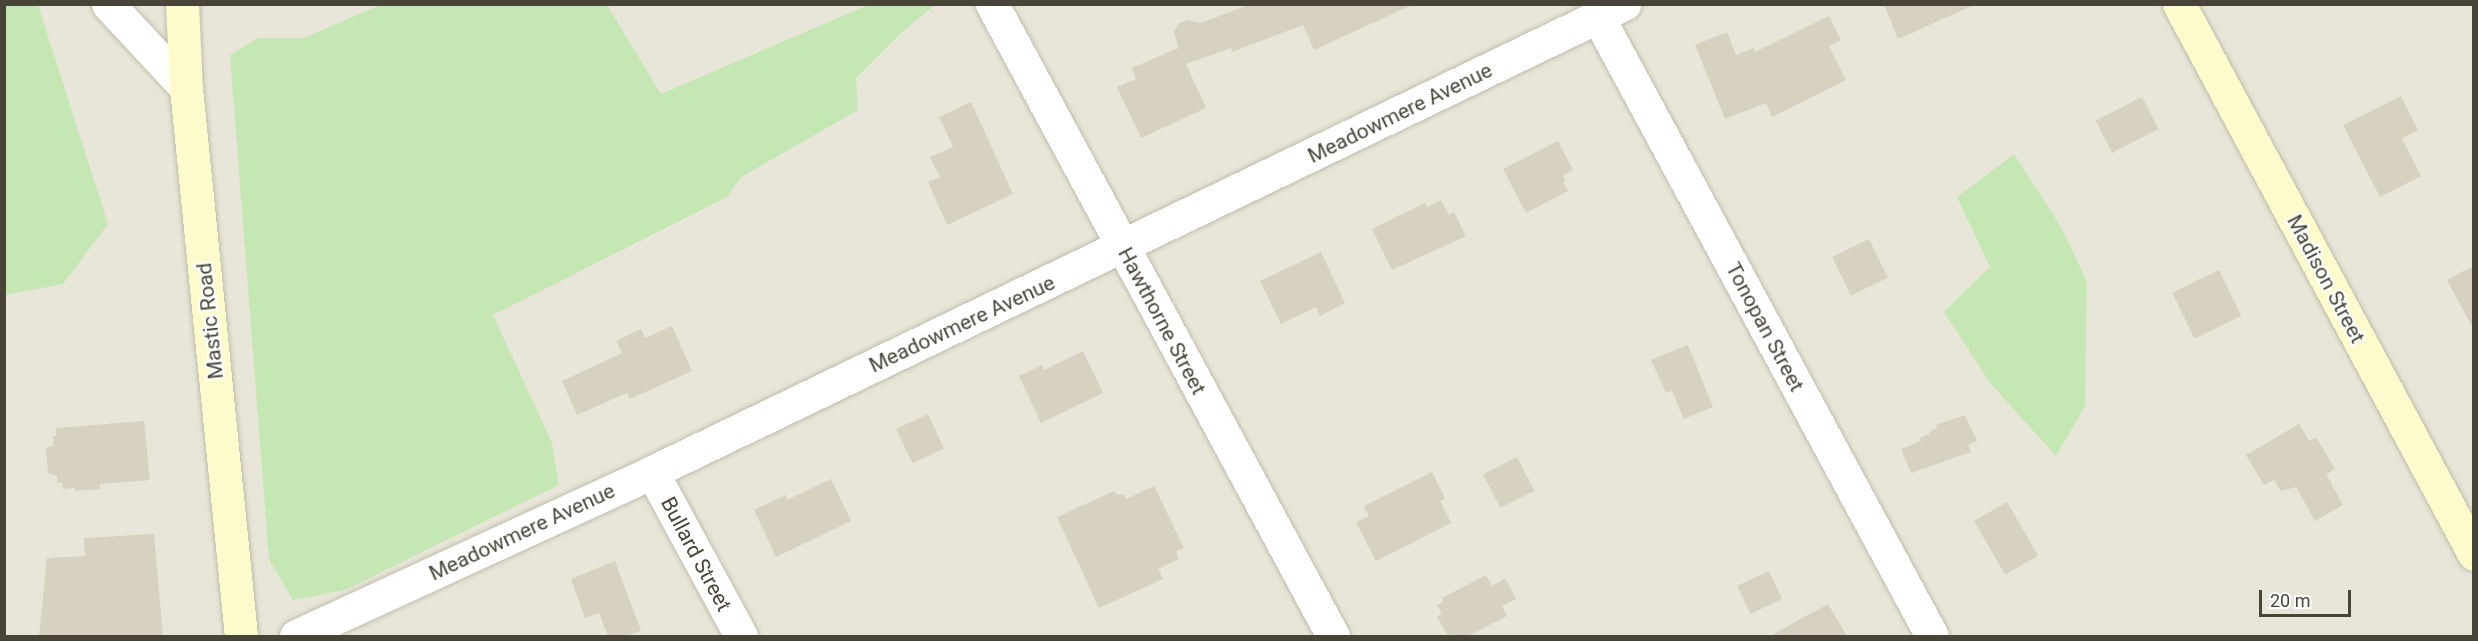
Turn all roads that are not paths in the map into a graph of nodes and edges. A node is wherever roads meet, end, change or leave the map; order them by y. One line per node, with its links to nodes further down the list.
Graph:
1 (108, 4): 6 (street)
2 (182, 4): 6 (main road, Mastic Road)
3 (992, 4): 7 (street, Hawthorne Street)
4 (2179, 4): 9 (main road, Madison Street)
5 (1611, 11): 7 (street, Meadowmere Avenue); 14 (street, Tonopan Street)
6 (186, 88): 10 (main road, Mastic Road)
7 (1123, 248): 8 (street, Meadowmere Avenue); 13 (street, Hawthorne Street)
8 (652, 472): 11 (street, Meadowmere Avenue); 12 (street, Bullard Street)
9 (2474, 554)
10 (241, 636)
11 (296, 636)
12 (741, 636)
13 (1333, 636)
14 (1932, 636)

